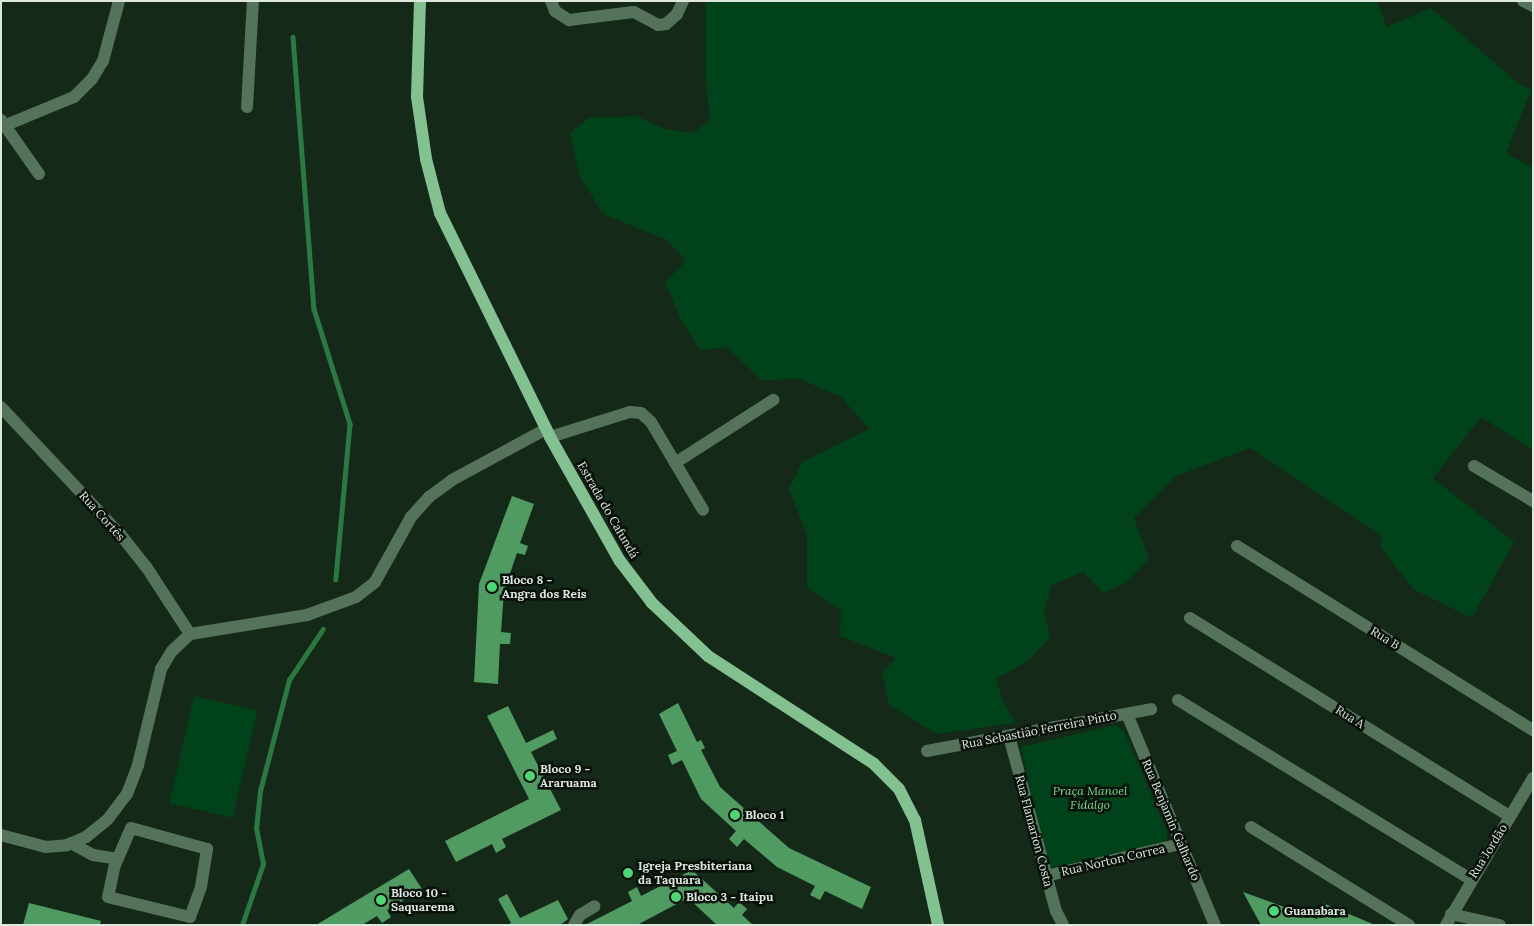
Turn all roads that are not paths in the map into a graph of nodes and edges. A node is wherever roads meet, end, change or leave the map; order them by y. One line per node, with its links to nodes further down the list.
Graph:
1 (253, 1): 9 (street)
2 (420, 1): 14 (main road, Estrada do Cafundá)
3 (551, 1): 8 (street)
4 (683, 1): 8 (street)
5 (1522, 1): 7 (street)
6 (115, 4): 10 (street)
7 (1533, 6)
8 (632, 7)
9 (247, 107)
10 (3, 122): 11 (street)
11 (39, 174)
12 (773, 400): 15 (street)
13 (1, 407): 21 (street, Rua Cortês)
14 (548, 433): 15 (street); 21 (street); 40 (main road, Estrada do Cafundá)
15 (676, 463): 18 (street)
16 (1474, 466): 17 (street)
17 (1533, 501)
18 (704, 510)
19 (1237, 546): 25 (street, Rua B)
20 (1190, 618): 29 (street, Rua A)
21 (190, 634): 32 (street)
22 (1178, 700): 36 (street)
23 (1151, 709): 24 (street, Rua Sebastião Ferreira Pinto)
24 (1127, 714): 26 (street, Rua Sebastião Ferreira Pinto); 33 (street, Rua Benjamin Galhardo)
25 (1533, 730)
26 (1009, 736): 27 (street, Rua Sebastião Ferreira Pinto); 35 (street, Rua Flamarion Costa)
27 (927, 751)
28 (1531, 783): 29 (street, Rua Jordão)
29 (1509, 816): 36 (street, Rua Jordão)
30 (1251, 827): 43 (street)
31 (1, 835): 32 (street)
32 (71, 843): 34 (street)
33 (1180, 844): 35 (street, Rua Norton Correa); 42 (street, Rua Benjamin Galhardo)
34 (118, 859): 34 (street)
35 (1046, 876): 41 (street, Rua Flamarion Costa)
36 (1470, 879): 38 (street, Rua Jordão)
37 (595, 906): 39 (street)
38 (1449, 919): 44 (street)
39 (574, 925)
40 (938, 925)
41 (1063, 925)
42 (1215, 925)
43 (1409, 925)
44 (1500, 925)

